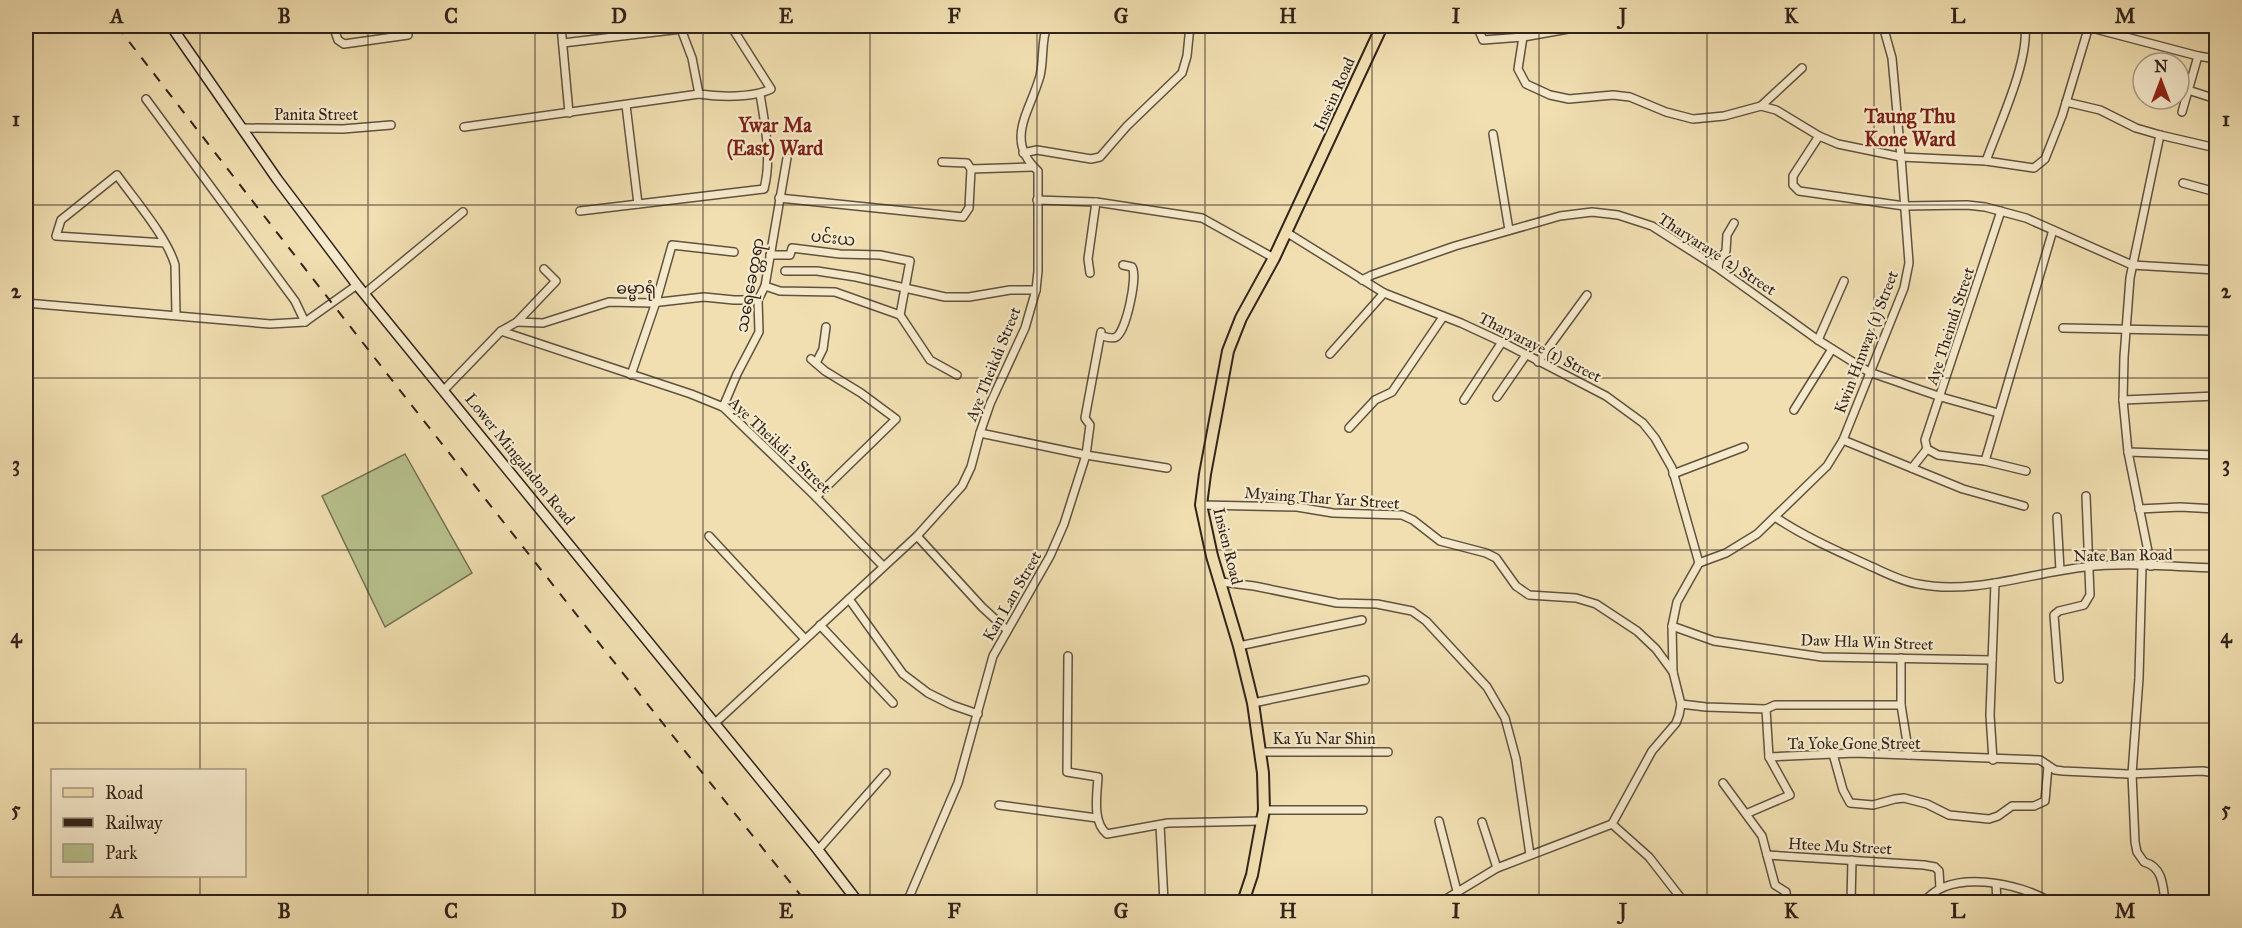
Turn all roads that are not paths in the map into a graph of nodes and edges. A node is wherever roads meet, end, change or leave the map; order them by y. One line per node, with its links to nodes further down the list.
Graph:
1 (171, 26): 32 (main road, Lower Mingaladon Road)
2 (333, 26): 14 (street)
3 (561, 26): 16 (street)
4 (731, 26): 23 (street)
5 (1047, 26): 37 (street)
6 (1190, 26): 37 (street)
7 (1382, 26): 44 (main road, Insein Road)
8 (1477, 26): 15 (street)
9 (1519, 26): 15 (street)
10 (1585, 26): 15 (street)
11 (1883, 26): 39 (street, Kwin Hmway (1) Street)
12 (2025, 26): 40 (street)
13 (2089, 26): 17 (street); 26 (street)
14 (408, 35)
15 (1523, 37): 28 (street)
16 (563, 43): 22 (street); 29 (street)
17 (2198, 56): 18 (street); 20 (street)
18 (2217, 59)
19 (1802, 68): 28 (street)
20 (2191, 80)
21 (2191, 91): 25 (street)
22 (699, 94): 23 (street); 27 (street)
23 (760, 94): 50 (street)
24 (146, 99): 85 (street)
25 (2217, 99)
26 (2066, 102): 34 (street); 40 (street)
27 (626, 105): 29 (street); 50 (street)
28 (1761, 106): 35 (street)
29 (569, 113): 31 (street)
30 (391, 125): 32 (street, Panita Street)
31 (464, 127)
32 (242, 128): 72 (main road, Lower Mingaladon Road)
33 (1493, 134): 56 (street)
34 (2160, 135): 36 (street); 64 (street)
35 (1819, 136): 39 (street); 51 (street)
36 (2217, 148)
37 (1023, 153): 42 (street)
38 (787, 158): 47 (street, သရေခေတ္တရာ)
39 (1900, 158): 40 (street); 51 (street, Kwin Hmway (1) Street)
40 (1986, 161)
41 (942, 162): 43 (street)
42 (1034, 167): 43 (street); 48 (street, Aye Theikdi Street)
43 (971, 169): 47 (street)
44 (1313, 175): 58 (main road, Insien Road)
45 (2183, 183): 46 (street)
46 (2217, 192)
47 (779, 198): 61 (street, သရေခေတ္တရာ)
48 (1037, 200): 49 (street); 75 (street, Aye Theikdi Street)
49 (1096, 201): 62 (street); 69 (street)
50 (638, 204): 52 (street)
51 (1904, 206): 53 (street); 98 (street, Kwin Hmway (1) Street)
52 (580, 211)
53 (2001, 211): 57 (street); 104 (street, Aye Theindi Street)
54 (464, 212): 77 (street)
55 (1734, 223): 65 (street)
56 (1509, 230): 65 (street, Tharyaraye (2) Street); 70 (street, Tharyaraye (2) Street)
57 (2053, 230): 64 (street); 109 (street)
58 (1286, 232): 62 (main road, Insien Road); 70 (street, Tharyaraye (1) Street)
59 (165, 243): 59 (street); 82 (street)
60 (734, 252): 80 (street)
61 (770, 255): 73 (street, သရေခေတ္တရာ); 74 (street, ပင်းယ)
62 (1274, 258): 125 (main road, Insien Road)
63 (1124, 265): 116 (street, Kan Lan Street)
64 (2133, 265): 67 (street); 89 (street)
65 (1715, 266): 92 (street, Tharyaraye (2) Street)
66 (544, 269): 86 (street)
67 (2217, 270)
68 (785, 271): 74 (street)
69 (1090, 273)
70 (1362, 280): 76 (street, Tharyaraye (1) Street)
71 (1844, 281): 92 (street)
72 (357, 285): 77 (main road, Lower Mingaladon Road); 85 (street)
73 (765, 286): 79 (street, သရေခေတ္တရာ); 83 (street)
74 (905, 288): 75 (street); 83 (street)
75 (1036, 290): 111 (street, Aye Theikdi Street)
76 (1384, 293): 84 (street, Tharyaraye (1) Street); 95 (street)
77 (364, 294): 101 (main road, Lower Mingaladon Road)
78 (1587, 295): 97 (street)
79 (758, 300): 80 (street, ဓမ္မာရုံ); 107 (street, သရေခေတ္တရာ)
80 (656, 302): 86 (street, ဓမ္မာရုံ); 99 (street)
81 (26, 303): 82 (street)
82 (176, 315): 85 (street)
83 (900, 315): 100 (street)
84 (1443, 317): 93 (street, Tharyaraye (1) Street); 110 (street)
85 (305, 322)
86 (517, 322): 90 (street)
87 (826, 327): 124 (street)
88 (2063, 328): 89 (street)
89 (2126, 328): 91 (street); 106 (street)
90 (501, 331): 99 (street, Aye Theikdi 2 Street); 101 (street)
91 (2217, 331)
92 (1818, 340): 94 (street, Tharyaraye (2) Street)
93 (1502, 342): 96 (street, Tharyaraye (1) Street); 105 (street)
94 (1832, 349): 98 (street, Tharyaraye (2) Street); 108 (street)
95 (1330, 354)
96 (1526, 356): 97 (street, Tharyaraye (1) Street); 103 (street)
97 (1538, 362): 122 (street, Tharyaraye (1) Street)
98 (1869, 372): 104 (street, Tharyaraye (2) Street); 112 (street, Kwin Hmway (1) Street)
99 (631, 375): 107 (street, Aye Theikdi 2 Street)
100 (957, 375)
101 (444, 390): 161 (main road, Lower Mingaladon Road)
102 (2217, 396): 106 (street)
103 (1497, 397)
104 (1941, 397): 109 (street, Tharyaraye (2) Street); 114 (street, Aye Theindi Street)
105 (1464, 400)
106 (2123, 400): 115 (street)
107 (723, 407): 124 (street, Aye Theikdi 2 Street)
108 (1794, 411)
109 (1998, 412): 118 (street)
110 (1349, 428)
111 (980, 433): 116 (street); 132 (street, Aye Theikdi Street)
112 (1843, 440): 120 (street); 129 (street, Kwin Hmway (1) Street)
113 (1744, 447): 122 (street)
114 (1927, 448): 118 (street); 120 (street)
115 (2128, 452): 117 (street); 127 (street)
116 (1086, 455): 119 (street); 146 (street, Kan Lan Street)
117 (2217, 455)
118 (1985, 461): 121 (street)
119 (1167, 468)
120 (1912, 468): 126 (street)
121 (2026, 471)
122 (1673, 474): 133 (street, Tharyaraye (1) Street)
123 (2086, 496): 137 (street)
124 (816, 497): 134 (street, Aye Theikdi 2 Street)
125 (1202, 505): 140 (main road, Insien Road); 152 (street, Myaing Thar Yar Street)
126 (2024, 506)
127 (2139, 509): 128 (street); 136 (street)
128 (2217, 509)
129 (1775, 517): 133 (street, Kwin Hmway (1) Street); 141 (street, Nate Ban Road)
130 (2057, 517): 139 (street)
131 (709, 536): 147 (street)
132 (916, 536): 134 (street, Aye Theikdi Street); 146 (street)
133 (1699, 563): 145 (street)
134 (883, 566): 142 (street, Aye Theikdi Street)
135 (2142, 566): 136 (street, Nate Ban Road); 137 (street, Nate Ban Road); 171 (street)
136 (2151, 566): 138 (street, Nate Ban Road)
137 (2088, 567): 139 (street, Nate Ban Road); 153 (street)
138 (2217, 568)
139 (2060, 570): 141 (street, Nate Ban Road)
140 (1221, 582): 148 (main road, Insien Road); 184 (street)
141 (1995, 583): 151 (street)
142 (849, 599): 144 (street, Aye Theikdi Street); 160 (street)
143 (1362, 620): 148 (street)
144 (820, 625): 147 (street, Aye Theikdi Street); 155 (street)
145 (1672, 626): 150 (street, Daw Hla Win Street); 152 (street)
146 (1007, 630): 160 (street, Kan Lan Street)
147 (804, 638): 161 (street, Aye Theikdi Street)
148 (1239, 646): 156 (main road, Insien Road)
149 (1068, 656): 177 (street)
150 (1902, 658): 151 (street, Daw Hla Win Street); 158 (street)
151 (1992, 660): 167 (street)
152 (1673, 672): 157 (street)
153 (2059, 679)
154 (1365, 680): 156 (street)
155 (893, 703)
156 (1253, 703): 162 (main road, Insien Road)
157 (1681, 704): 159 (street); 181 (street)
158 (1902, 705): 159 (street); 165 (street)
159 (1766, 709): 166 (street)
160 (978, 714): 192 (street, Kan Lan Street)
161 (715, 723): 183 (main road, Lower Mingaladon Road)
162 (1260, 752): 163 (street, Ka Yu Nar Shin); 174 (main road, Insien Road)
163 (1388, 752)
164 (1833, 754): 165 (street, Ta Yoke Gone Street); 166 (street, Ta Yoke Gone Street); 168 (street)
165 (1909, 755): 167 (street, Ta Yoke Gone Street)
166 (1769, 757): 176 (street, Ta Yoke Gone Street)
167 (1993, 759): 168 (street, Ta Yoke Gone Street)
168 (2048, 766): 171 (street, Ta Yoke Gone Street)
169 (886, 773): 183 (street)
170 (2217, 773): 171 (street, Ta Yoke Gone Street)
171 (2132, 774): 202 (street)
172 (1723, 783): 176 (street, Htee Mu Street)
173 (999, 805): 177 (street)
174 (1264, 810): 175 (street); 178 (main road, Insien Road)
175 (1363, 810)
176 (1748, 813): 185 (street, Htee Mu Street)
177 (1097, 818): 182 (street)
178 (1260, 821): 182 (street); 194 (main road, Insien Road)
179 (1439, 821): 190 (street)
180 (1482, 822): 187 (street)
181 (1612, 824): 184 (street); 196 (street)
182 (1160, 825): 193 (street)
183 (818, 850): 191 (main road, Lower Mingaladon Road)
184 (1530, 855): 187 (street)
185 (1767, 855): 186 (street, Htee Mu Street); 197 (street)
186 (1852, 860): 189 (street, Htee Mu Street); 198 (street)
187 (1497, 868): 190 (street)
188 (1996, 884): 189 (street); 200 (street); 201 (street)
189 (1940, 888): 199 (street)
190 (1457, 891): 195 (street)
191 (858, 903)
192 (907, 903)
193 (1164, 903)
194 (1243, 903)
195 (1441, 903)
196 (1684, 903)
197 (1787, 903)
198 (1851, 903)
199 (1924, 903)
200 (1997, 903)
201 (2051, 903)
202 (2165, 903)

